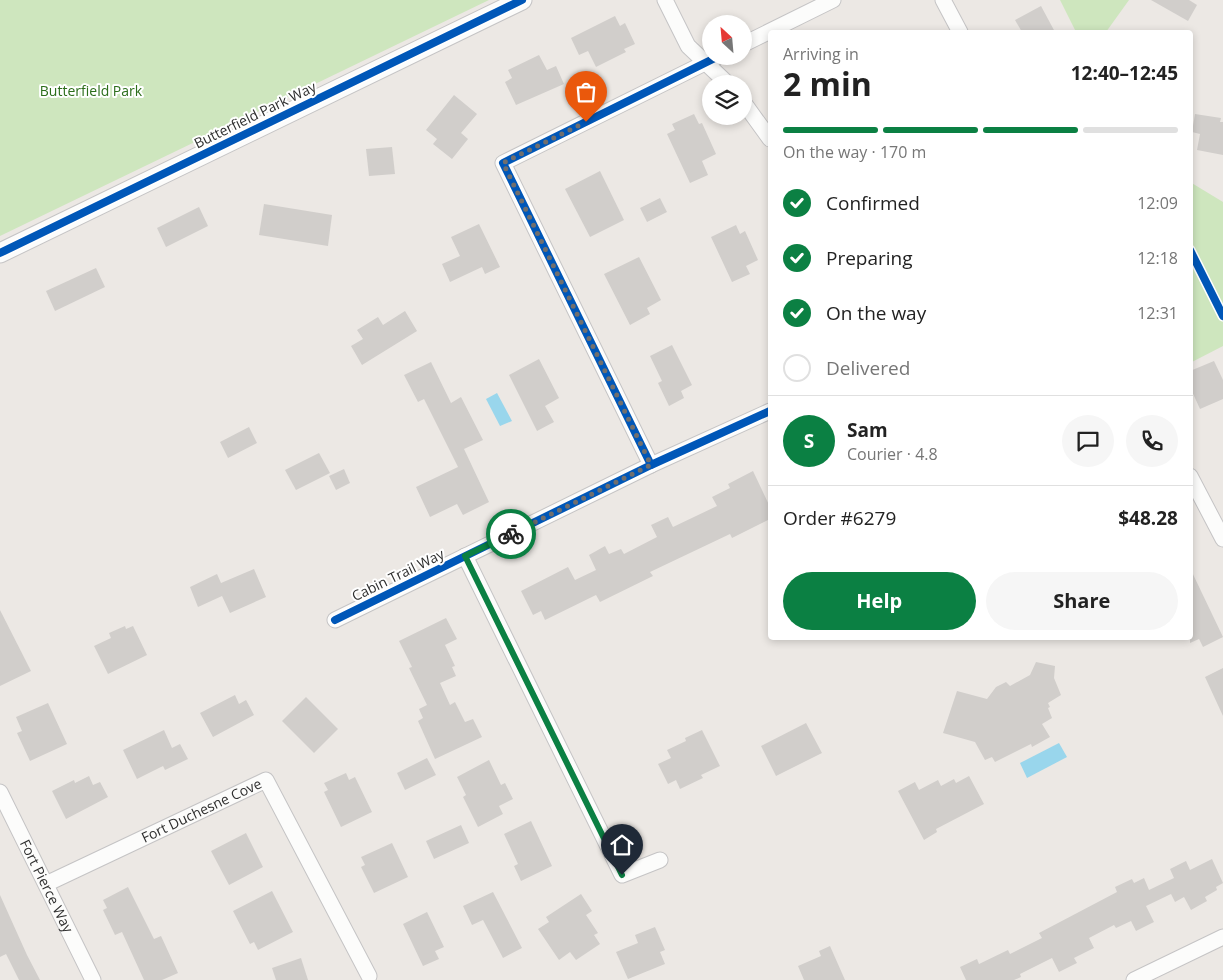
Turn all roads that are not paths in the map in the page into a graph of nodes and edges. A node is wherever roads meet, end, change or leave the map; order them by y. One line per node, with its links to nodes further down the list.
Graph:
1 (522, 0): 13 (street, Butterfield Park Way)
2 (665, 0): 9 (street)
3 (833, 0): 5 (street)
4 (943, 0): 6 (street)
5 (772, 30)
6 (959, 30)
7 (768, 32): 8 (street)
8 (752, 40)
9 (702, 52)
10 (702, 64): 15 (street)
11 (752, 113): 12 (street)
12 (768, 136)
13 (0, 253)
14 (768, 412): 15 (street, Cabin Trail Way)
15 (651, 465): 18 (street, Cabin Trail Way)
16 (1193, 482): 17 (street)
17 (1223, 539)
18 (465, 556): 19 (street, Cabin Trail Way); 21 (street)
19 (335, 620)
20 (0, 792): 22 (street, Fort Pierce Way)
21 (660, 860)
22 (46, 884): 24 (street, Fort Duchesne Cove); 25 (street, Fort Pierce Way)
23 (1223, 937): 26 (street)
24 (369, 976)
25 (93, 980)
26 (1134, 980)

